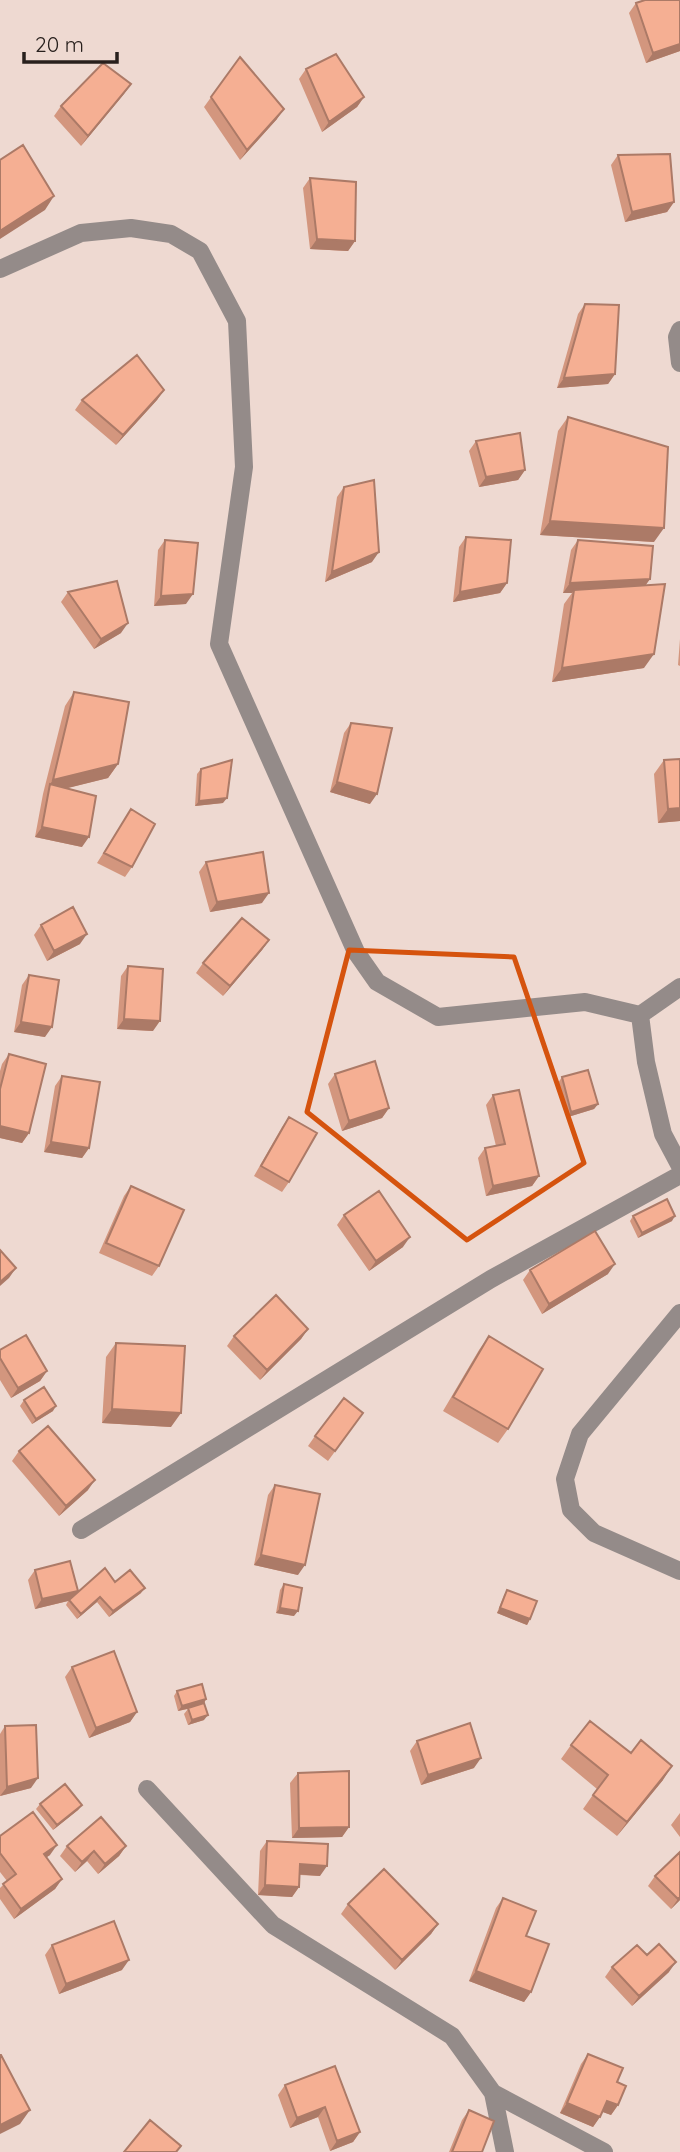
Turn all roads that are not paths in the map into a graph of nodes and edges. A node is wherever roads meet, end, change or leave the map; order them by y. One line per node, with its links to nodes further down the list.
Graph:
1 (0, 269): 5 (street)
2 (680, 330): 3 (street)
3 (680, 363)
4 (680, 988): 5 (street)
5 (640, 1015): 6 (street)
6 (680, 1166)
7 (680, 1175): 9 (street)
8 (680, 1313): 10 (street)
9 (81, 1530)
10 (680, 1571)
11 (147, 1789): 12 (street)
12 (493, 2093): 13 (street); 14 (street)
13 (505, 2152)
14 (604, 2152)

